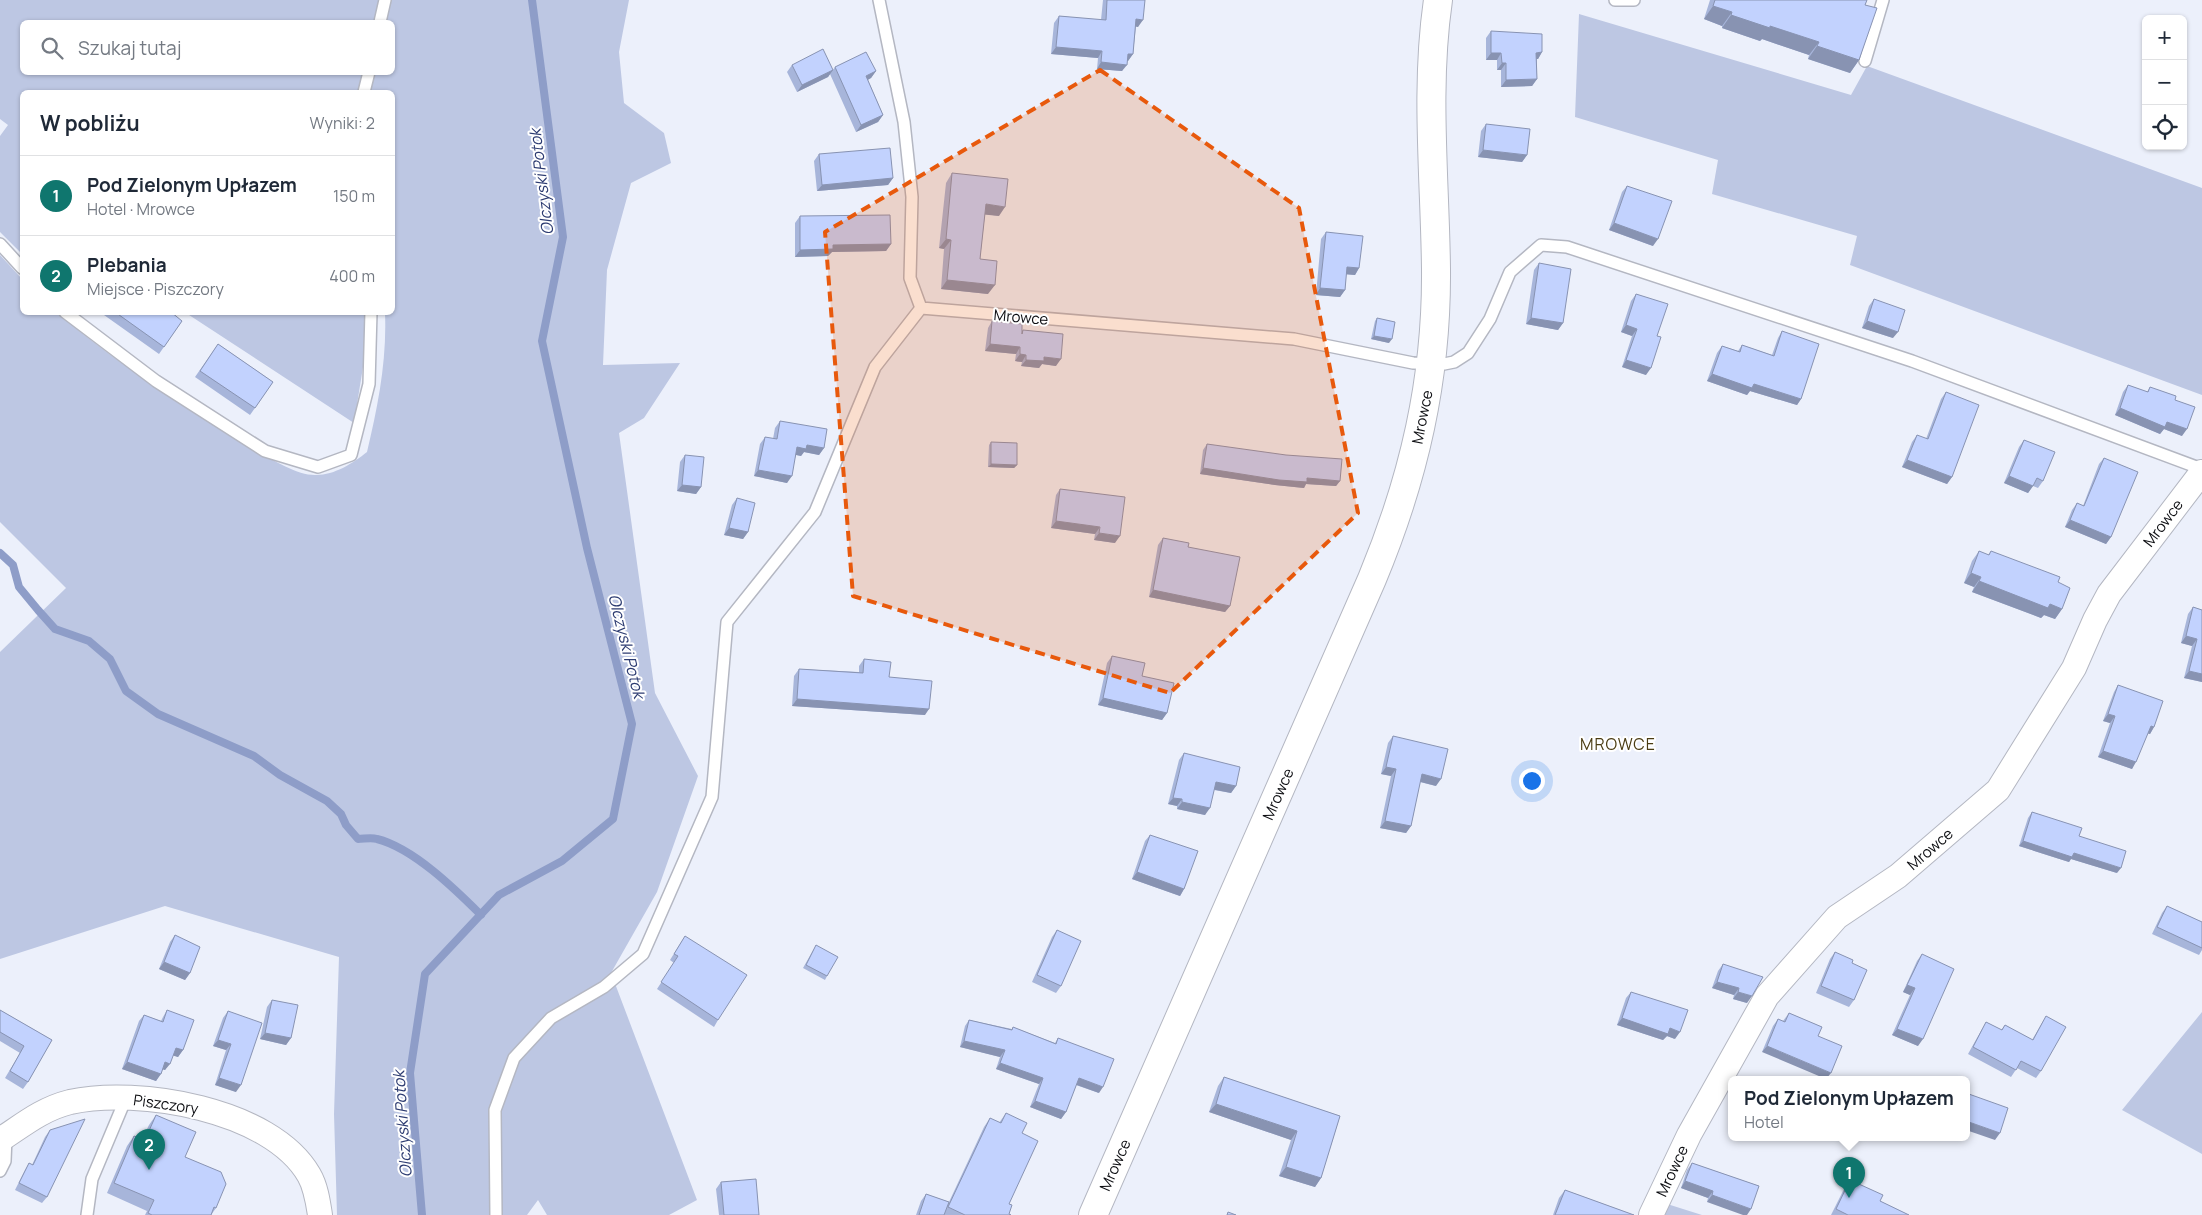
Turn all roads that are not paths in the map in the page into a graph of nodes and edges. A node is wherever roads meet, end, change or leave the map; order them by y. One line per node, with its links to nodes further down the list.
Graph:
1 (385, 0): 7 (lane)
2 (879, 0): 13 (lane)
3 (1438, 0): 16 (street, Mrowce)
4 (1615, 0): 5 (lane)
5 (1634, 0)
6 (1883, 0): 8 (lane)
7 (380, 20)
8 (1865, 61)
9 (368, 75): 10 (lane)
10 (364, 90)
11 (0, 244): 12 (lane)
12 (20, 266)
13 (921, 308): 16 (lane, Mrowce); 23 (lane)
14 (69, 315): 15 (lane)
15 (371, 315)
16 (1432, 364): 17 (lane); 24 (street, Mrowce)
17 (2202, 470): 25 (street, Mrowce)
18 (126, 1098): 19 (street, Piszczory); 21 (lane); 22 (street, Piszczory)
19 (3, 1138): 20 (lane)
20 (0, 1171)
21 (87, 1215)
22 (320, 1215)
23 (496, 1215)
24 (1093, 1215)
25 (1651, 1215)

